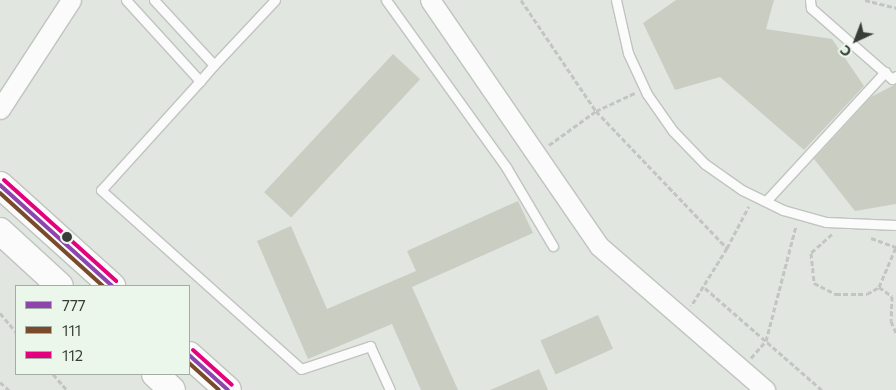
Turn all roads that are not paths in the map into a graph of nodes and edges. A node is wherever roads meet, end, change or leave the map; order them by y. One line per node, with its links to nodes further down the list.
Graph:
1 (71, 0): 14 (street)
2 (126, 0): 13 (lane)
3 (154, 0): 10 (lane)
4 (274, 0): 10 (lane)
5 (386, 0): 19 (lane)
6 (430, 0): 27 (street)
7 (607, 0): 9 (lane)
8 (810, 0): 11 (lane)
9 (616, 5): 16 (lane)
10 (214, 66): 13 (lane)
11 (885, 72): 12 (lane); 16 (lane)
12 (896, 76)
13 (200, 81): 26 (lane)
14 (1, 104)
15 (0, 185): 21 (main road)
16 (766, 202): 17 (lane)
17 (896, 225)
18 (0, 231): 20 (main road)
19 (552, 246)
20 (59, 285)
21 (111, 285)
22 (190, 356): 25 (main road)
23 (156, 375): 24 (main road)
24 (172, 390)
25 (228, 390)
26 (390, 390)
27 (766, 390)

